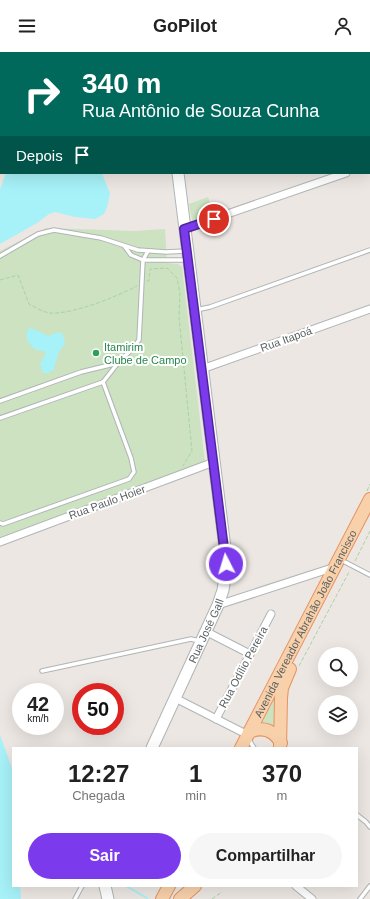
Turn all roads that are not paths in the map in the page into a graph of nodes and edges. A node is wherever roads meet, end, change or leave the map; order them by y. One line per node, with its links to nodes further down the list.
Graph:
1 (178, 174): 3 (main road, Rua José Gall)
2 (343, 174): 3 (street)
3 (184, 229): 8 (main road, Rua José Gall)
4 (125, 246): 6 (lane); 7 (lane); 9 (lane)
5 (370, 250): 10 (lane)
6 (148, 251): 8 (lane); 9 (lane)
7 (0, 256)
8 (188, 256): 9 (lane); 10 (main road, Rua José Gall)
9 (143, 260): 12 (lane)
10 (195, 310): 13 (main road, Rua José Gall)
11 (370, 310): 13 (street, Rua Itapoá)
12 (118, 363): 14 (lane); 15 (lane)
13 (202, 369): 17 (main road, Rua José Gall)
14 (103, 382): 16 (lane); 20 (lane)
15 (0, 401)
16 (0, 418)
17 (214, 462): 21 (street, Rua Paulo Hoier); 24 (main road, Rua José Gall)
18 (370, 499): 22 (main road, Avenida Vereador Abrahão João Francisco)
19 (370, 515): 22 (main road, Avenida Vereador Abrahão João Francisco)
20 (0, 523)
21 (0, 542)
22 (346, 566): 23 (lane); 24 (street); 32 (main road, Avenida Vereador Abrahão João Francisco); 33 (main road, Avenida Vereador Abrahão João Francisco)
23 (370, 575)
24 (218, 605): 26 (main road, Rua José Gall)
25 (271, 614): 28 (street, Rua Odílio Pereira)
26 (207, 632): 27 (main road, Rua José Gall); 28 (street)
27 (202, 643): 29 (lane); 30 (main road, Rua José Gall)
28 (250, 654): 31 (street, Rua Odílio Pereira)
29 (42, 672)
30 (175, 698): 31 (street); 34 (main road, Rua José Gall)
31 (216, 719): 32 (street)
32 (249, 733): 33 (main road); 35 (main road, Avenida Vereador Abrahão João Francisco); 36 (lane)
33 (280, 746)
34 (152, 747)
35 (242, 747)
36 (253, 747)
37 (358, 816): 38 (lane)
38 (370, 827)
39 (370, 886): 50 (lane)
40 (81, 887): 45 (lane)
41 (105, 887): 46 (main road)
42 (168, 887): 47 (main road)
43 (194, 887): 48 (main road)
44 (297, 887): 49 (street)
45 (75, 899)
46 (108, 899)
47 (162, 899)
48 (180, 899)
49 (312, 899)
50 (360, 899)

